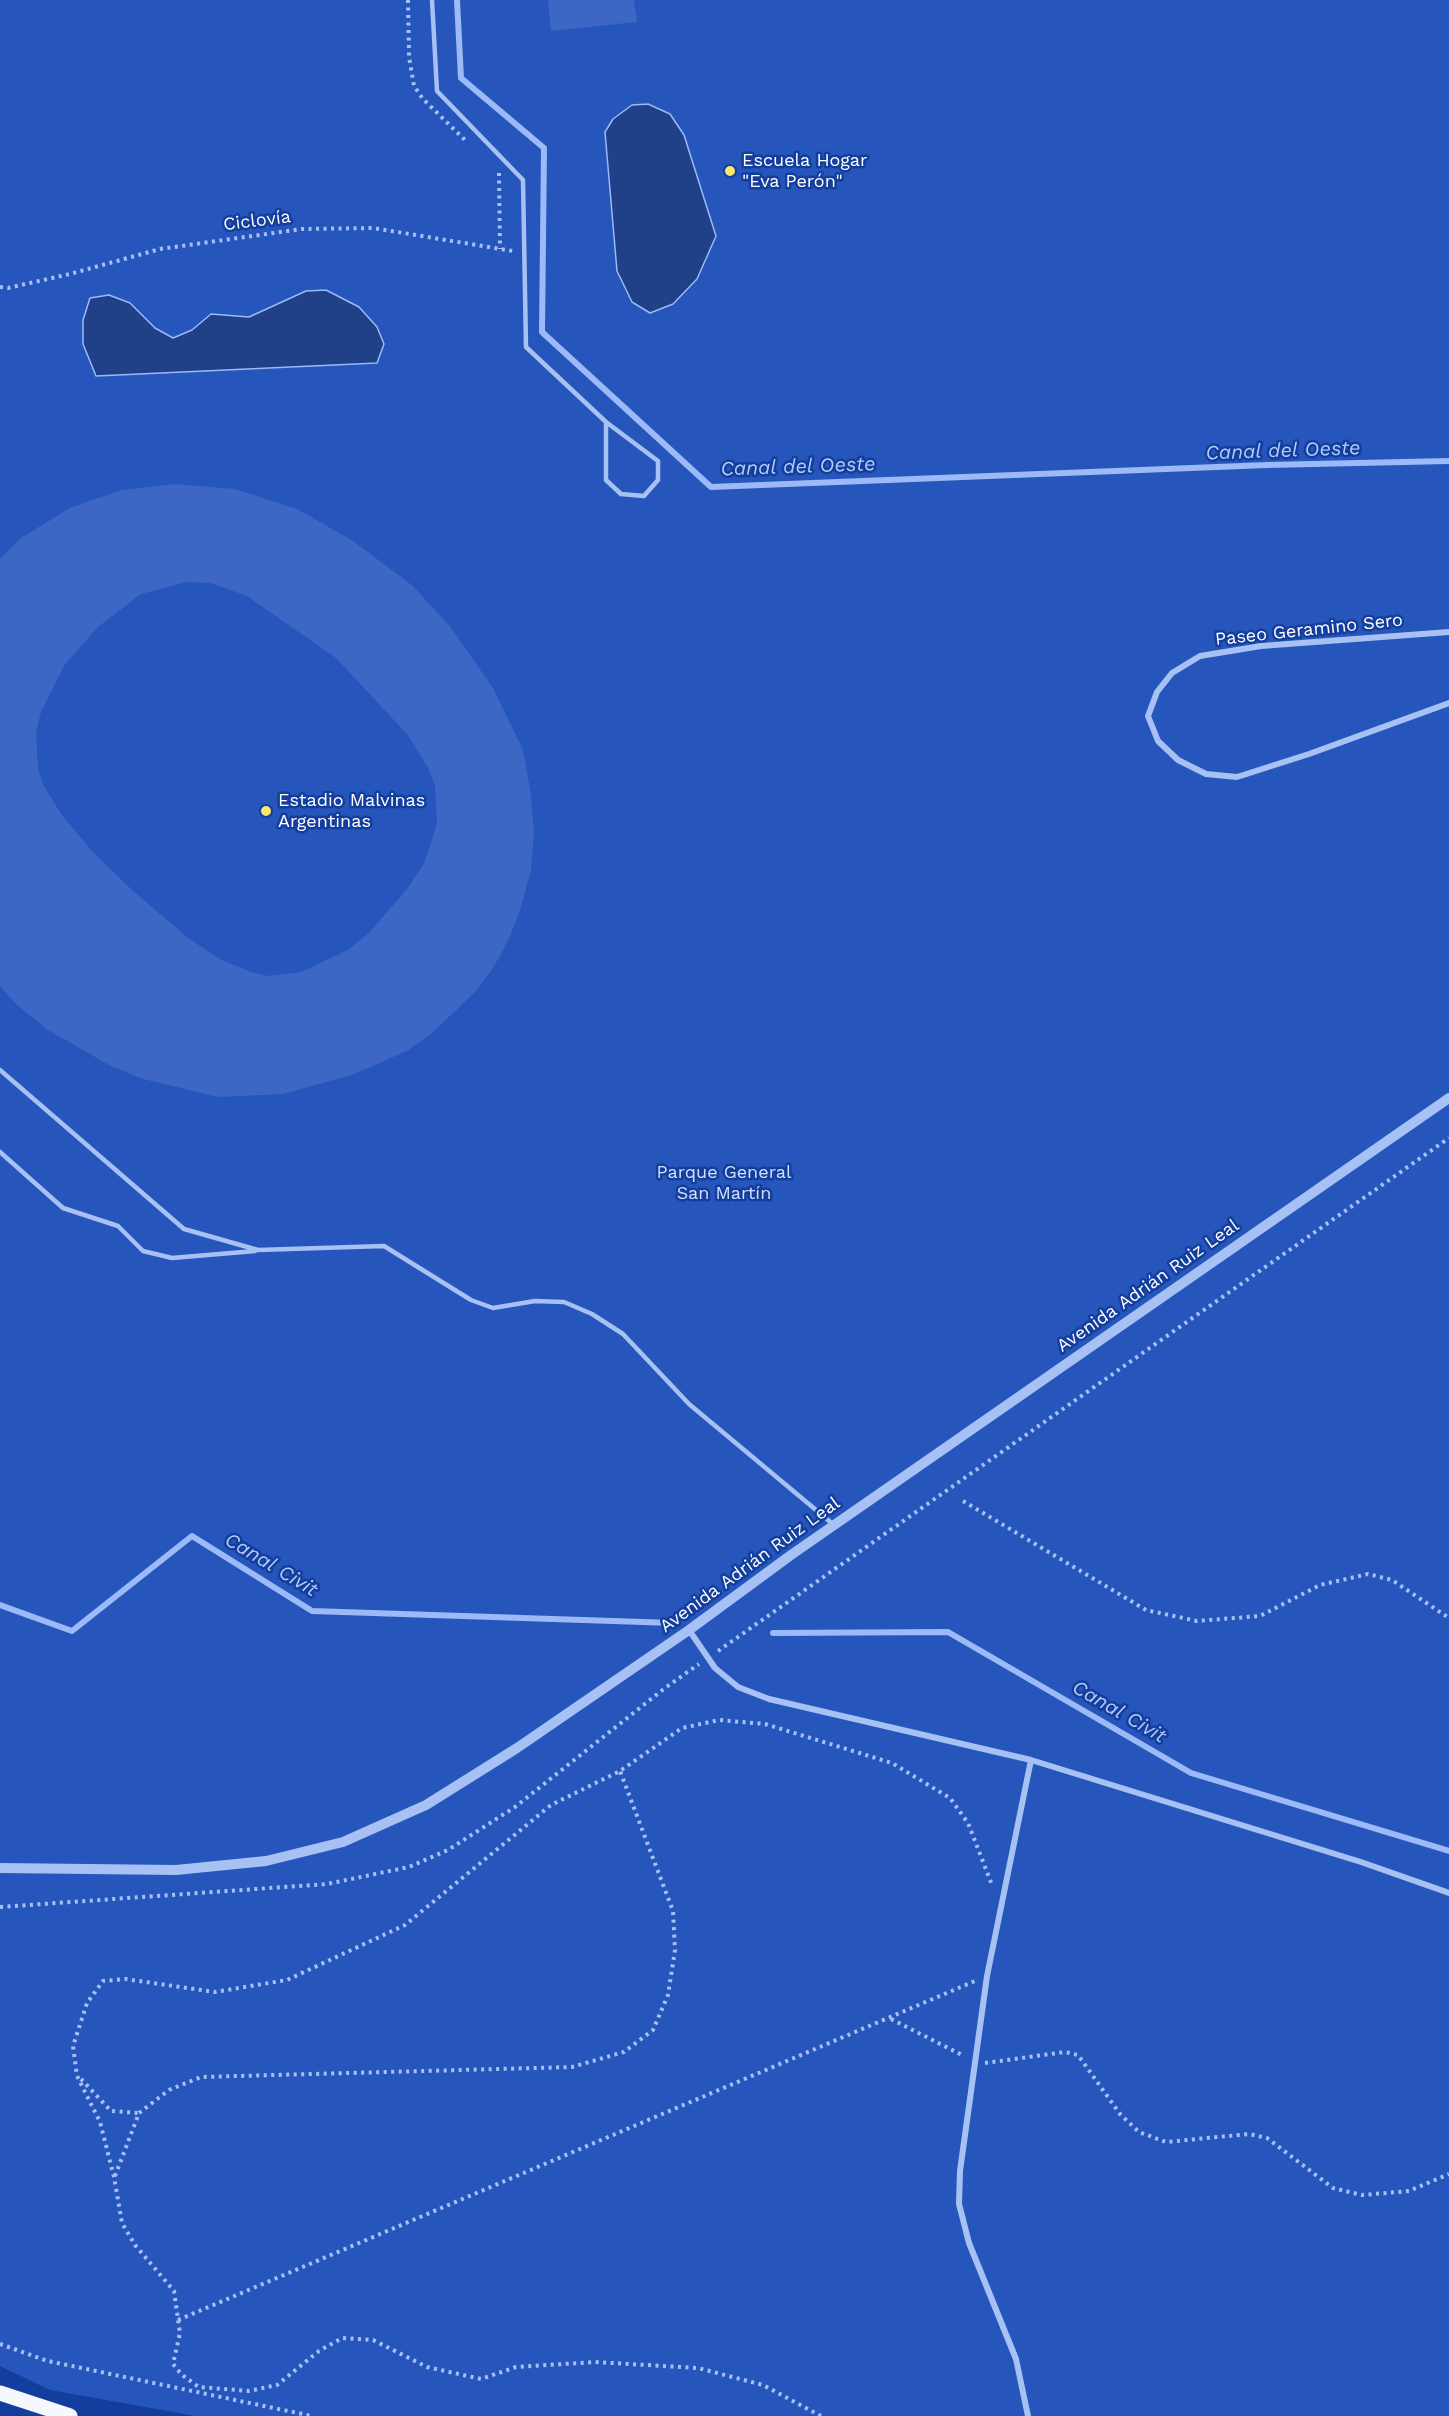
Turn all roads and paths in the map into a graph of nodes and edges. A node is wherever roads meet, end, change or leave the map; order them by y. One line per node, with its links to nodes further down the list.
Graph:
1 (432, 0): 2 (lane)
2 (522, 252): 3 (path, Ciclovía); 4 (lane)
3 (0, 287)
4 (606, 422): 4 (lane)
5 (1449, 632): 6 (street, Paseo Geramino Sero)
6 (1449, 703)
7 (0, 1070): 10 (lane)
8 (1449, 1098): 12 (street, Avenida Adrián Ruiz Leal)
9 (0, 1152): 10 (lane)
10 (258, 1250): 12 (lane)
11 (963, 1501): 13 (path)
12 (834, 1525): 14 (street, Avenida Adrián Ruiz Leal)
13 (1449, 1618)
14 (689, 1630): 15 (street); 17 (street, Avenida Adrián Ruiz Leal)
15 (1031, 1760): 18 (street); 19 (street)
16 (620, 1771): 19 (path); 23 (path); 24 (path)
17 (0, 1868)
18 (1449, 1893)
19 (1001, 1908): 20 (street)
20 (987, 1976): 21 (path); 22 (street)
21 (891, 2019): 22 (path); 27 (path)
22 (974, 2060): 25 (path); 34 (street)
23 (77, 2076): 24 (path); 26 (path)
24 (139, 2113): 26 (path)
25 (1449, 2174)
26 (114, 2177): 27 (path)
27 (178, 2319): 33 (path)
28 (0, 2344): 32 (path)
29 (0, 2393): 30 (main road)
30 (35, 2411): 31 (main road)
31 (70, 2416)
32 (312, 2416)
33 (820, 2416)
34 (1028, 2416)

